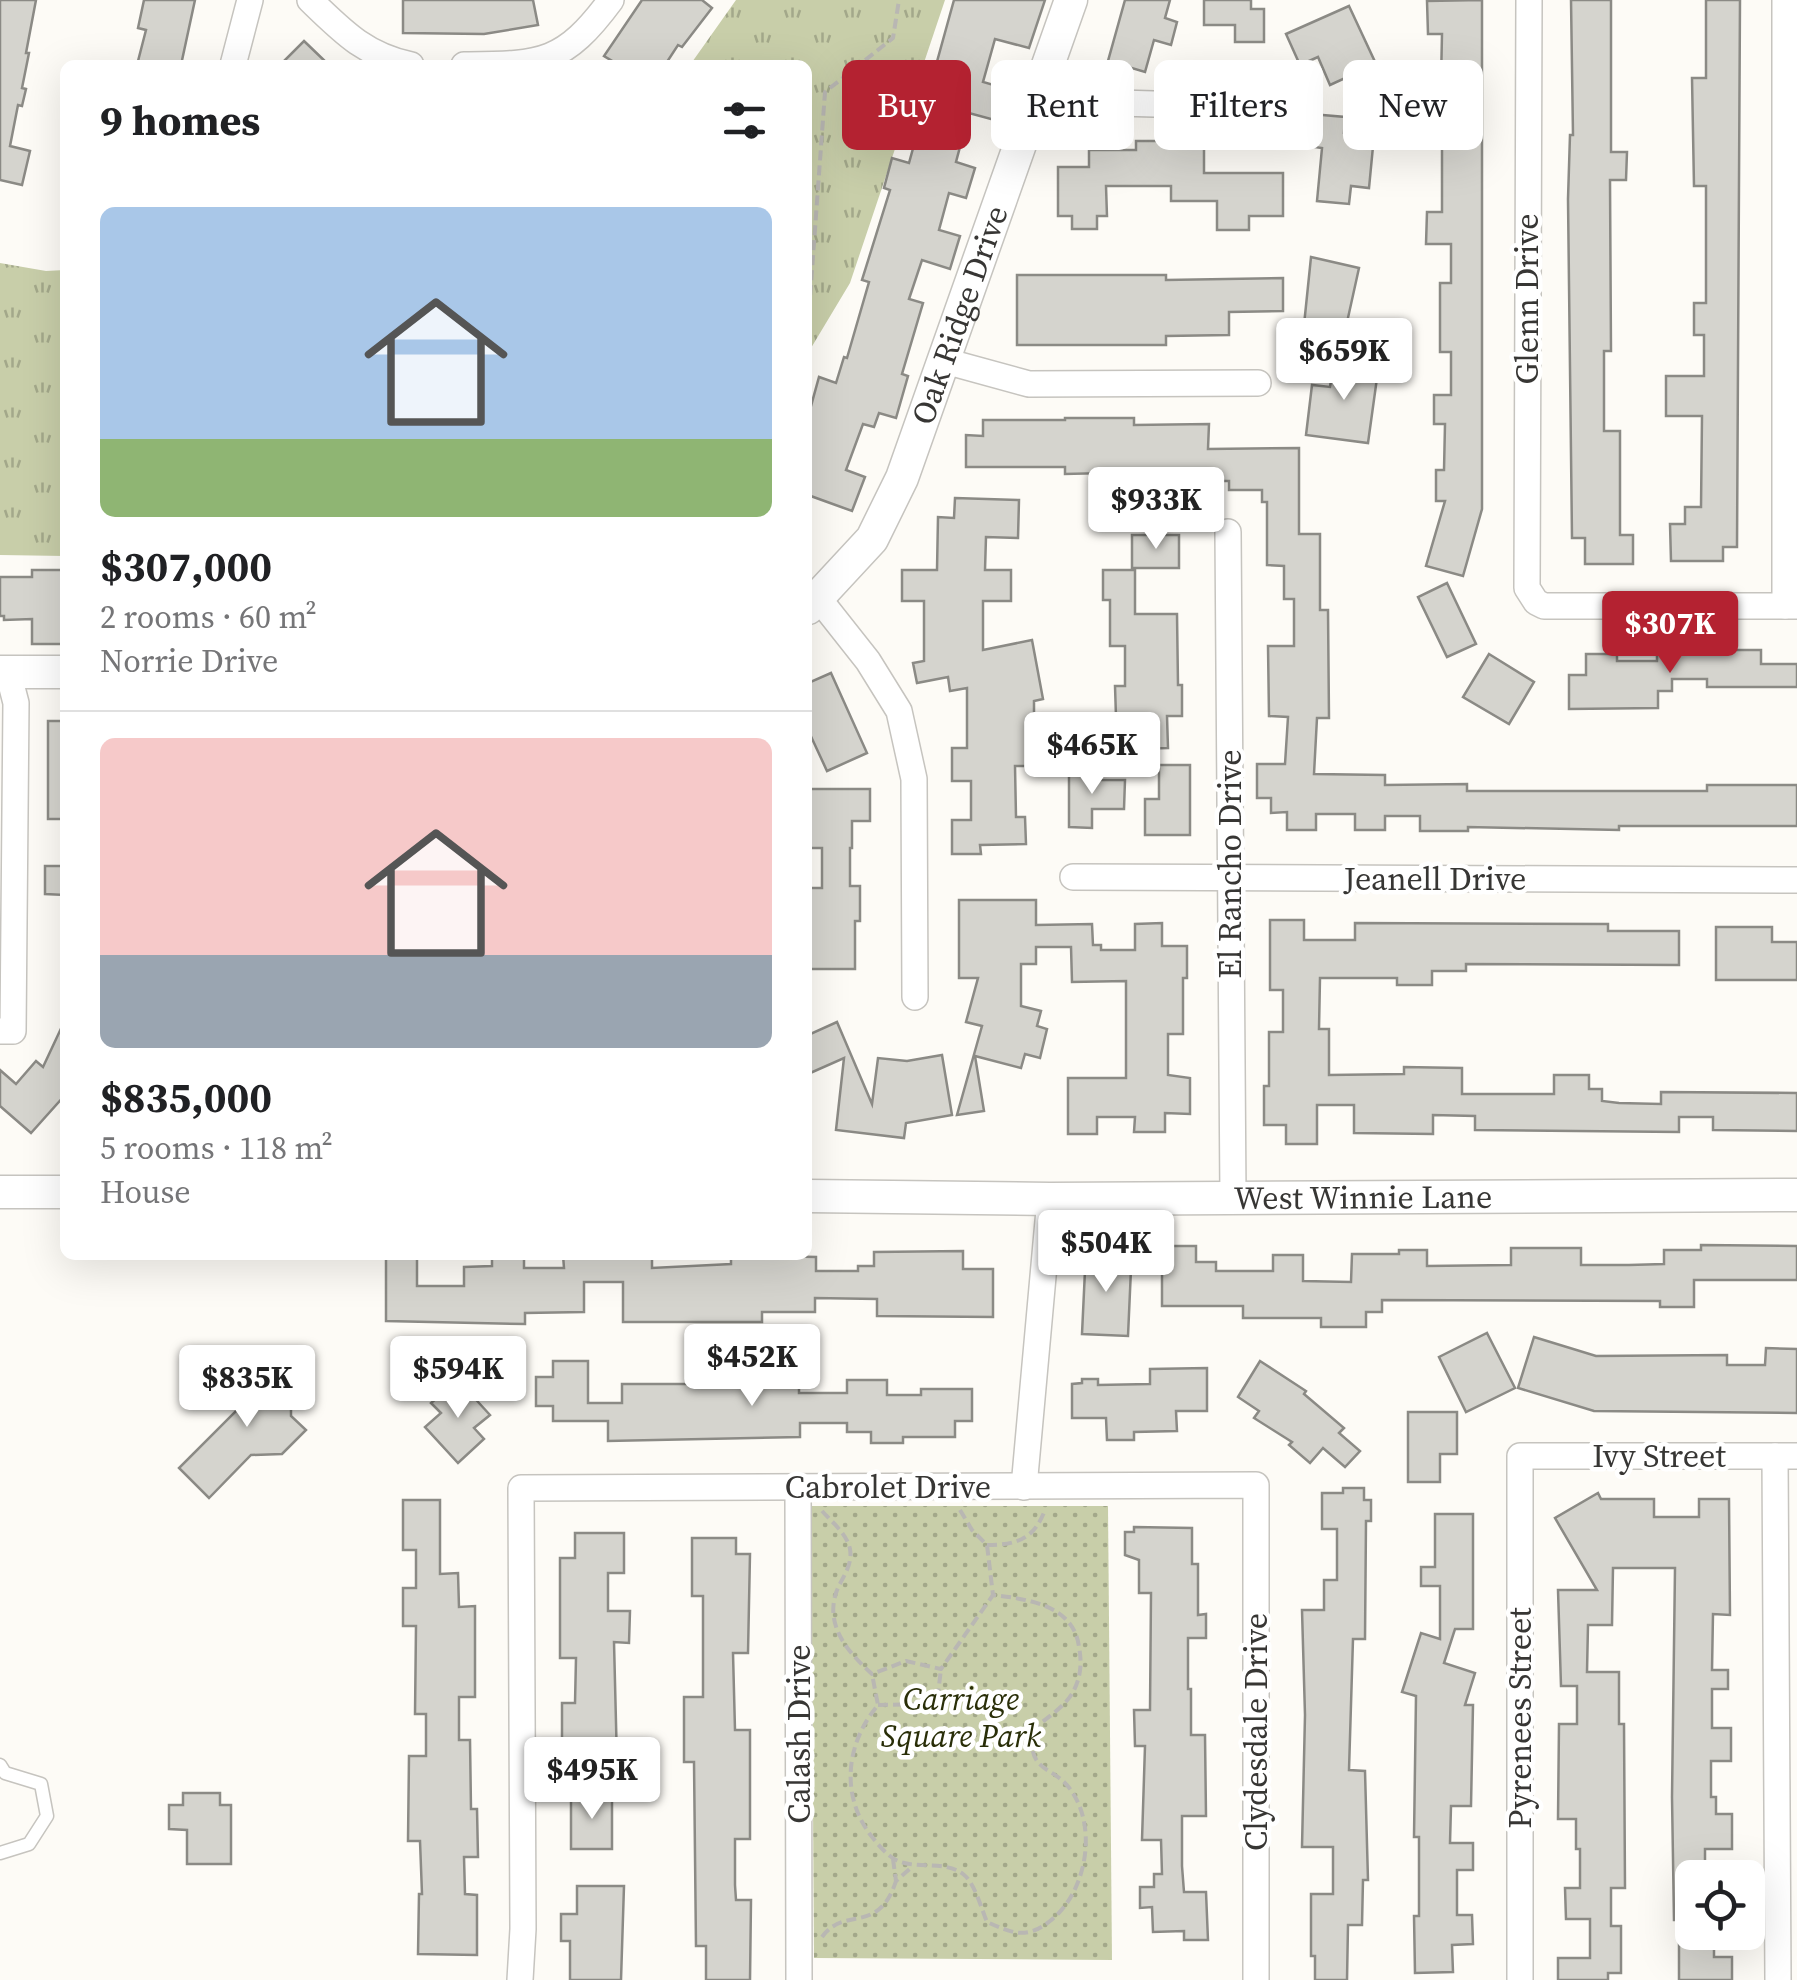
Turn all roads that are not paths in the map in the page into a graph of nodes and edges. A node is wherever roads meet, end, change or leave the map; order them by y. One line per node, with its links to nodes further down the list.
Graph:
1 (250, 0): 7 (street)
2 (310, 0): 8 (street)
3 (611, 0): 9 (street)
4 (1071, 0): 10 (street, Oak Ridge Drive)
5 (1529, 0): 16 (street, Glenn Drive)
6 (1785, 0): 16 (street)
7 (234, 60)
8 (388, 60)
9 (539, 60)
10 (1051, 60)
11 (1018, 150): 12 (street, Oak Ridge Drive)
12 (944, 361): 13 (street); 15 (street, Oak Ridge Drive)
13 (1258, 383)
14 (1228, 532): 20 (street, El Rancho Drive)
15 (813, 604): 22 (street)
16 (1791, 606)
17 (4, 672): 18 (street); 23 (street)
18 (60, 672)
19 (1073, 877): 20 (street, Jeanell Drive)
20 (1230, 878): 21 (street, Jeanell Drive); 28 (street, El Rancho Drive)
21 (1797, 880)
22 (915, 997)
23 (0, 1031)
24 (0, 1192): 25 (street)
25 (60, 1192)
26 (1797, 1195): 28 (street, West Winnie Lane)
27 (812, 1196): 29 (street, West Winnie Lane)
28 (1232, 1196): 29 (street, West Winnie Lane)
29 (1050, 1199): 34 (street)
30 (1520, 1456): 31 (street, Ivy Street); 40 (street, Pyrenees Street)
31 (1786, 1456): 41 (street)
32 (1256, 1485): 34 (street, Cabrolet Drive); 39 (street, Clydesdale Drive)
33 (798, 1488): 34 (street, Cabrolet Drive); 37 (street, Cabrolet Drive); 38 (street, Calash Drive)
34 (1024, 1488)
35 (0, 1765): 36 (lane)
36 (0, 1853)
37 (520, 1980)
38 (800, 1980)
39 (1256, 1980)
40 (1520, 1980)
41 (1778, 1980)

